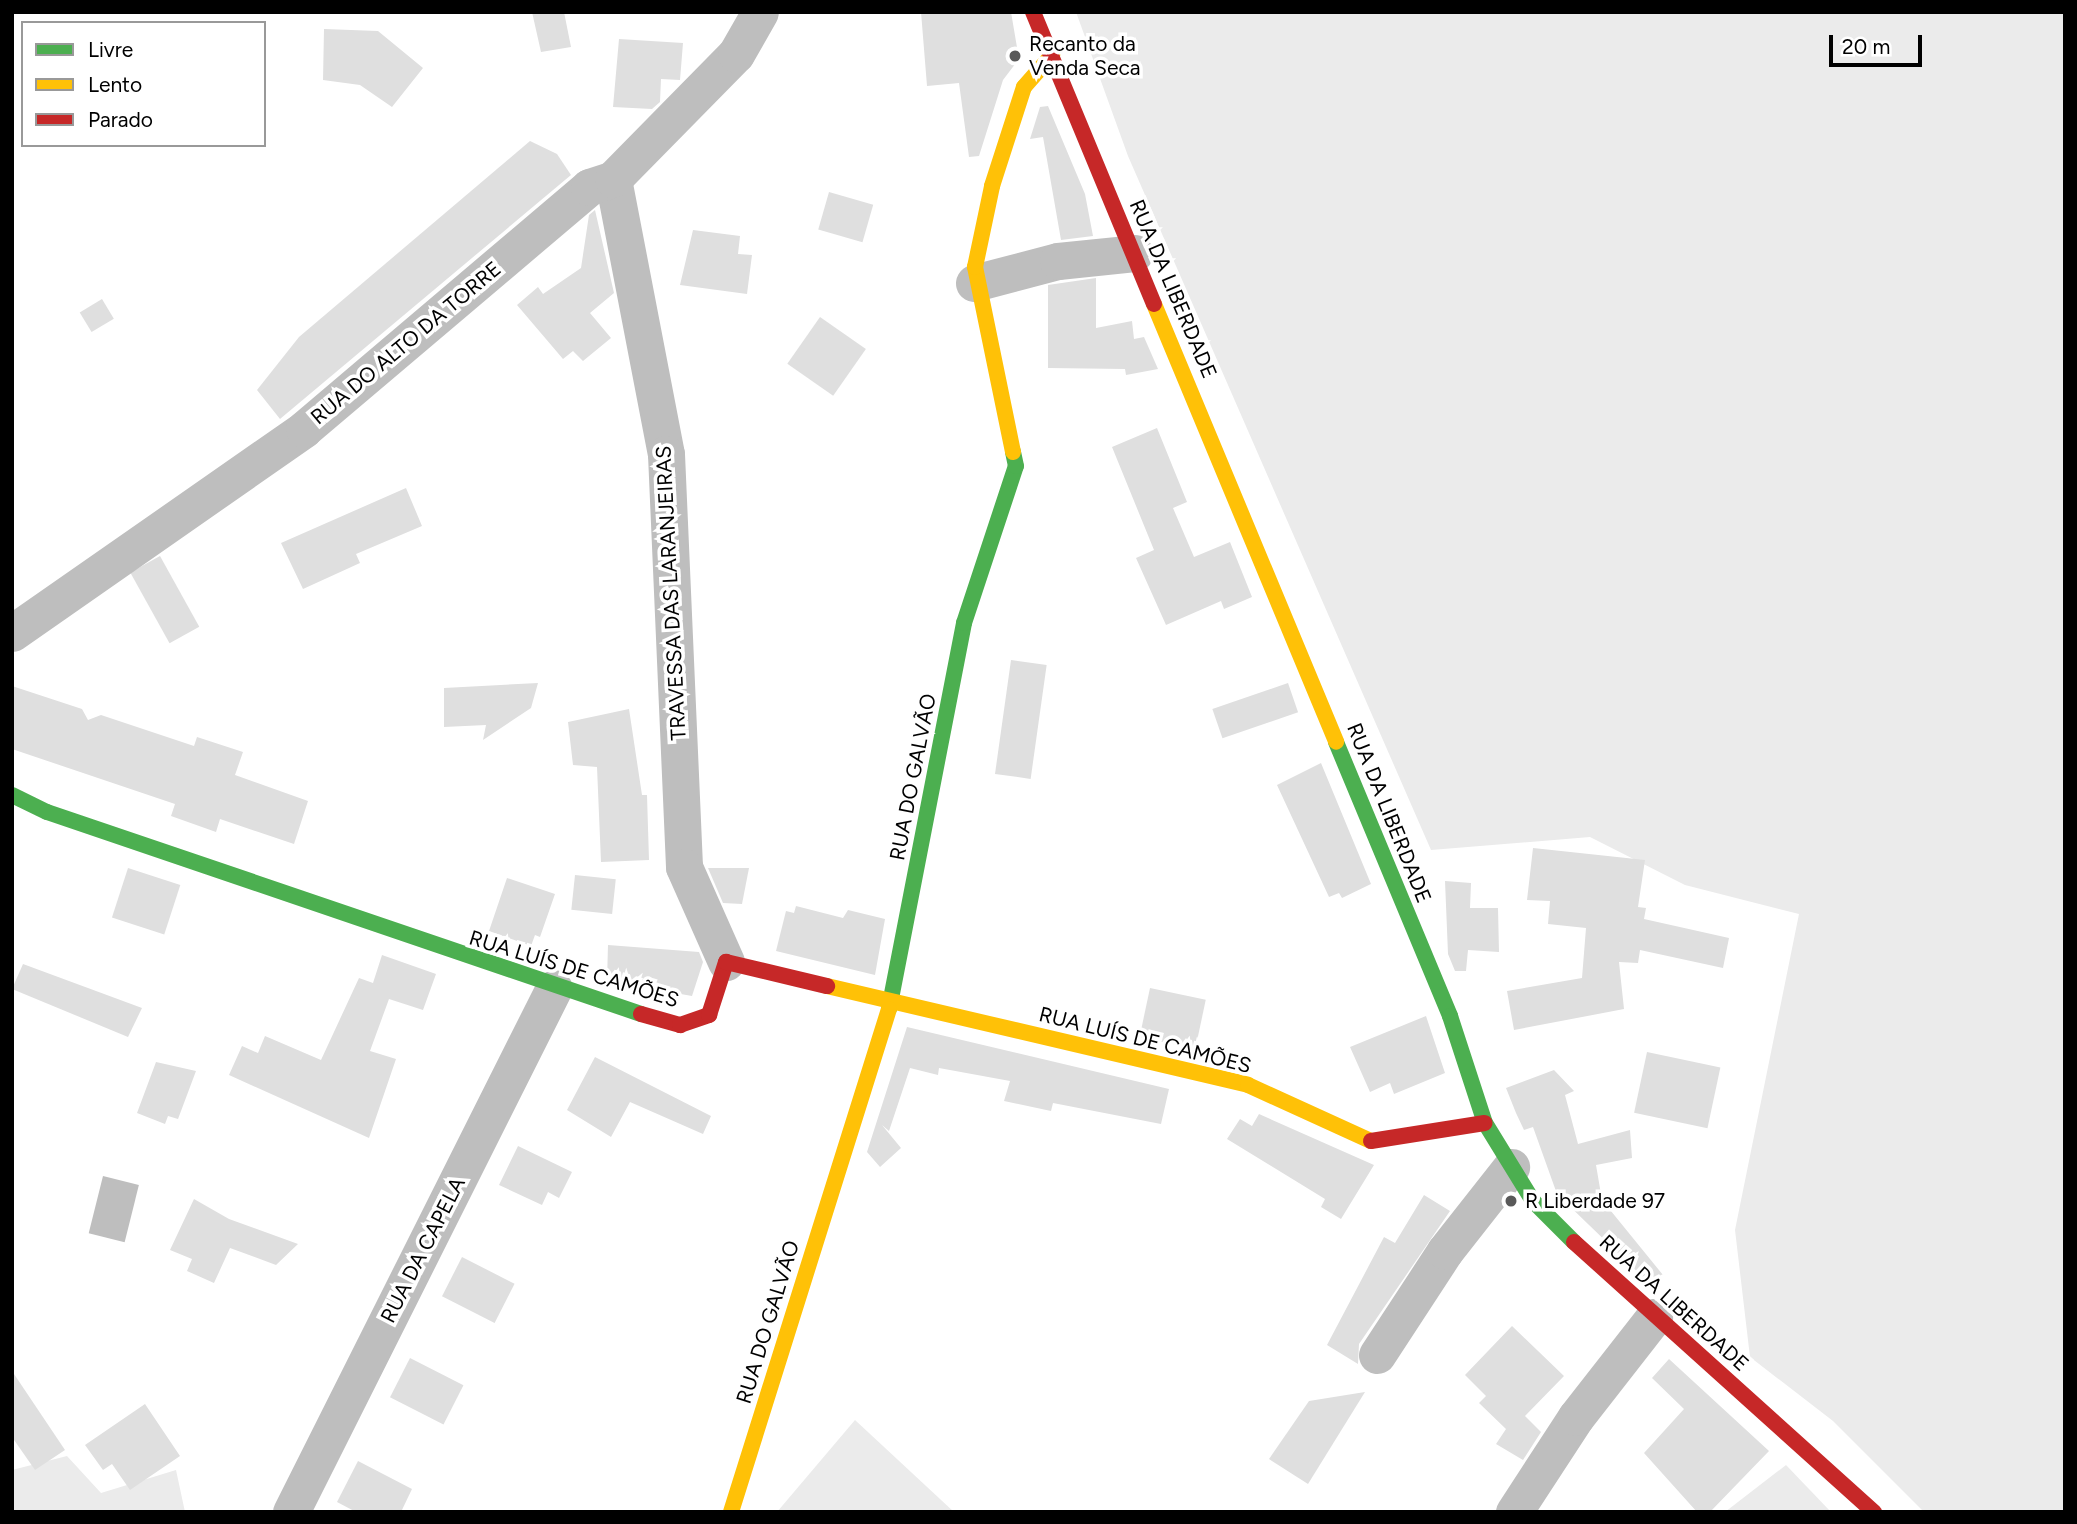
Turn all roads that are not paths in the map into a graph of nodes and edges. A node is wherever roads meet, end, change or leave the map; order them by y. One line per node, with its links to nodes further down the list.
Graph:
1 (760, 12): 4 (street, RUA DO ALTO DA TORRE)
2 (1033, 12): 3 (street, RUA DA LIBERDADE)
3 (1052, 55): 5 (street, RUA DA LIBERDADE); 6 (street, RUA DO GALVÃO)
4 (613, 179): 7 (street, RUA DO ALTO DA TORRE); 9 (street, TRAVESSA DAS LARANJEIRAS)
5 (1135, 253): 6 (street); 12 (street, RUA DA LIBERDADE)
6 (974, 283): 11 (street, RUA DO GALVÃO)
7 (12, 633)
8 (12, 795): 10 (street, RUA LUÍS DE CAMÕES)
9 (726, 962): 10 (street, RUA LUÍS DE CAMÕES); 11 (street, RUA LUÍS DE CAMÕES)
10 (554, 988): 16 (street, RUA DA CAPELA)
11 (892, 1001): 12 (street, RUA LUÍS DE CAMÕES); 17 (street, RUA DO GALVÃO)
12 (1485, 1123): 13 (street, RUA DA LIBERDADE)
13 (1511, 1167): 14 (street, RUA DA LIBERDADE); 15 (street)
14 (1654, 1317): 18 (street); 19 (street, RUA DA LIBERDADE)
15 (1377, 1355)
16 (291, 1512)
17 (731, 1512)
18 (1514, 1512)
19 (1874, 1512)

